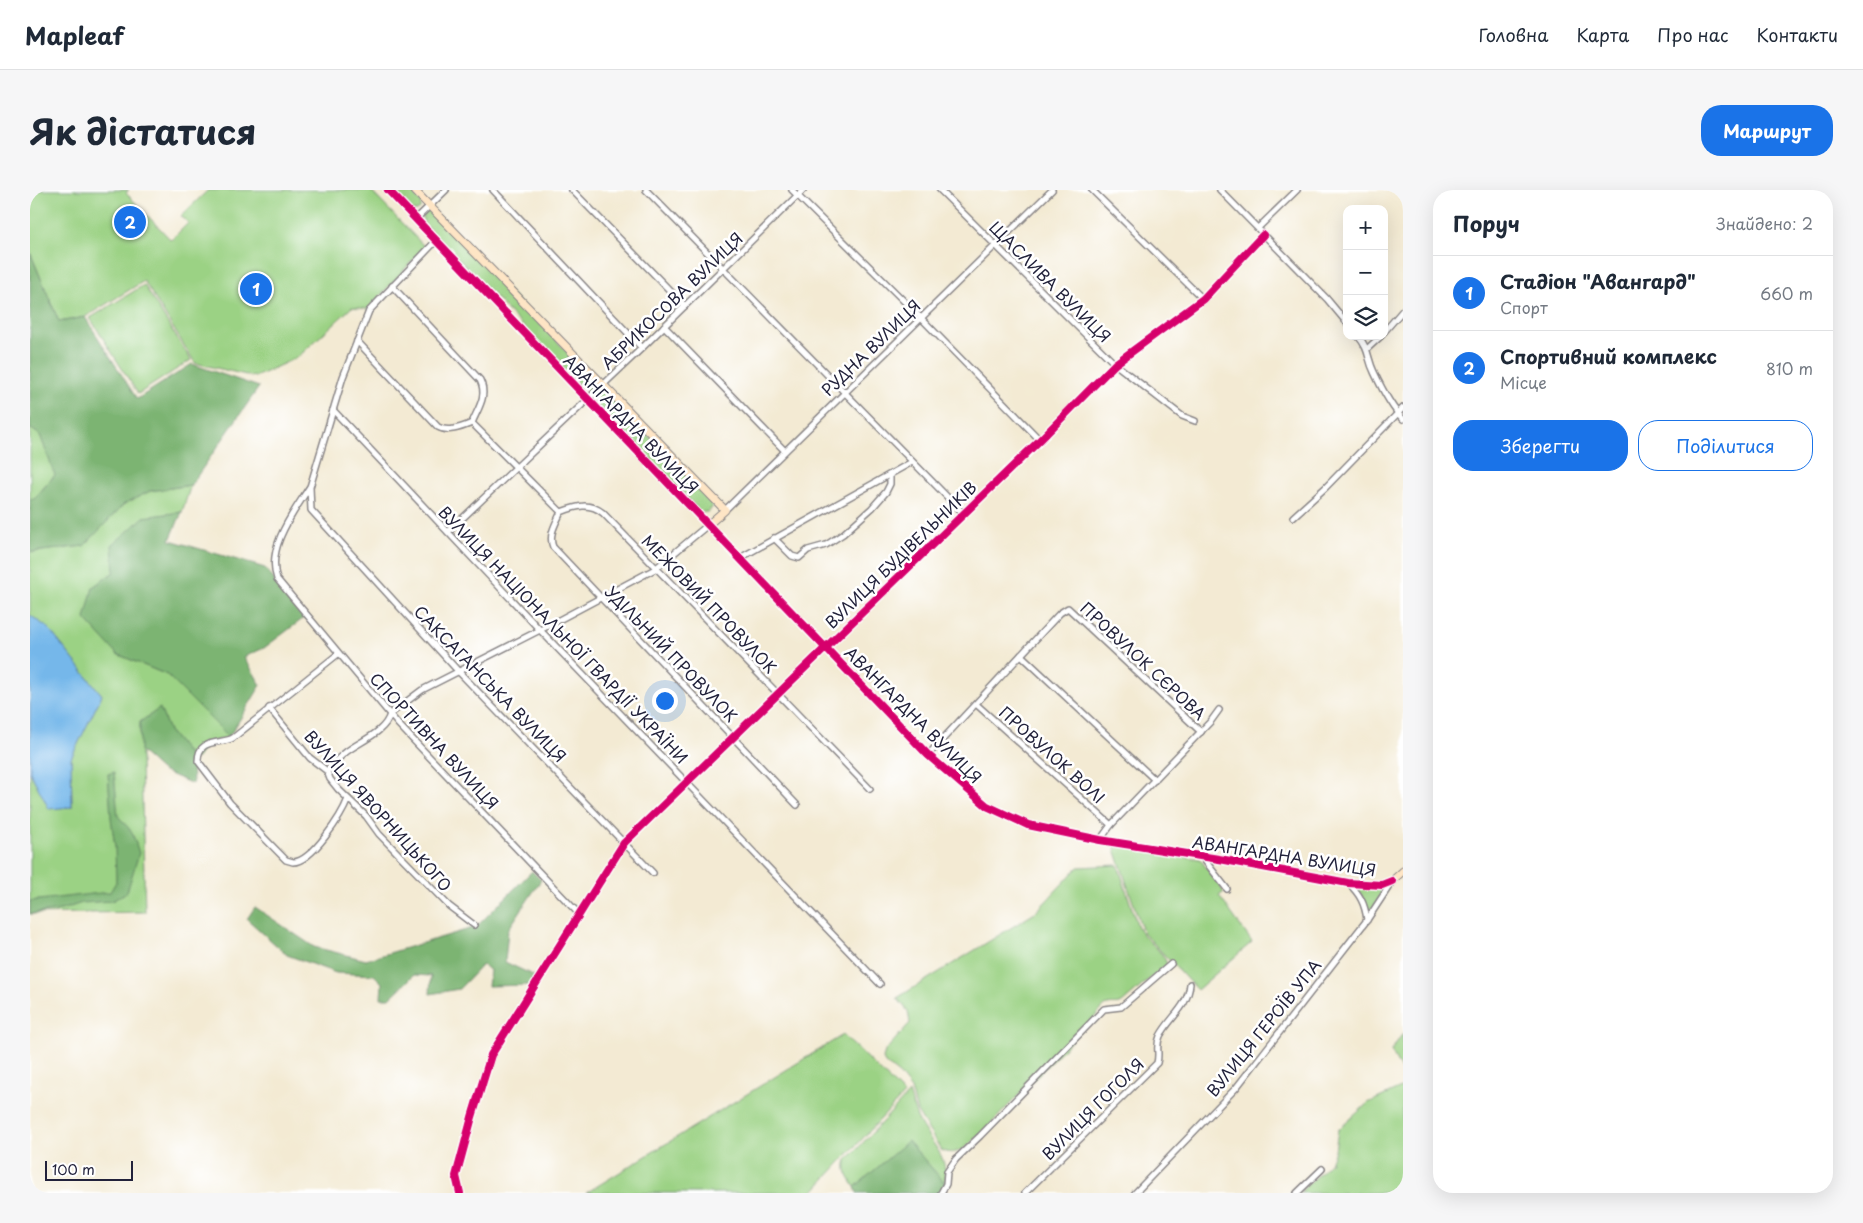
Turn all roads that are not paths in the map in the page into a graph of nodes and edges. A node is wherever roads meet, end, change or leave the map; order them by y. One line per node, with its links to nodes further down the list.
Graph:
1 (388, 190): 16 (street, АВАНГАРДНА ВУЛИЦЯ)
2 (414, 190): 15 (street, АВАНГАРДНА ВУЛИЦЯ)
3 (446, 190): 15 (street)
4 (493, 190): 33 (street)
5 (572, 190): 24 (street)
6 (646, 190): 21 (street)
7 (792, 190): 14 (street)
8 (803, 190): 14 (street, АБРИКОСОВА ВУЛИЦЯ)
9 (940, 190): 20 (street, ЩАСЛИВА ВУЛИЦЯ)
10 (1052, 190): 20 (street, РУДНА ВУЛИЦЯ)
11 (1092, 190): 23 (street)
12 (1220, 190): 17 (street)
13 (1297, 190): 17 (street)
14 (797, 196): 21 (street, АБРИКОСОВА ВУЛИЦЯ); 26 (street)
15 (429, 206): 16 (street); 36 (street, АВАНГАРДНА ВУЛИЦЯ)
16 (416, 219): 19 (street, АВАНГАРДНА ВУЛИЦЯ)
17 (1258, 228): 18 (street)
18 (1263, 236): 23 (street, ВУЛИЦЯ БУДІВЕЛЬНИКІВ); 27 (street)
19 (436, 241): 22 (street); 38 (street, АВАНГАРДНА ВУЛИЦЯ)
20 (994, 245): 26 (street, РУДНА ВУЛИЦЯ); 35 (street, ЩАСЛИВА ВУЛИЦЯ)
21 (724, 268): 24 (street, АБРИКОСОВА ВУЛИЦЯ); 37 (street)
22 (392, 286): 32 (street); 44 (street)
23 (1203, 299): 35 (street, ВУЛИЦЯ БУДІВЕЛЬНИКІВ)
24 (685, 306): 28 (street, АБРИКОСОВА ВУЛИЦЯ)
25 (1403, 310): 29 (street)
26 (921, 318): 37 (street, РУДНА ВУЛИЦЯ); 45 (street)
27 (1343, 318)
28 (664, 326): 33 (street, АБРИКОСОВА ВУЛИЦЯ); 46 (street)
29 (1388, 327)
30 (1361, 340): 34 (street)
31 (1377, 340): 34 (street)
32 (357, 341): 40 (street); 44 (street)
33 (642, 348): 36 (street, АБРИКОСОВА ВУЛИЦЯ)
34 (1367, 349): 41 (street)
35 (1115, 364): 43 (street, ЩАСЛИВА ВУЛИЦЯ); 45 (street, ВУЛИЦЯ БУДІВЕЛЬНИКІВ)
36 (603, 384): 38 (street, АБРИКОСОВА ВУЛИЦЯ); 51 (street, АВАНГАРДНА ВУЛИЦЯ)
37 (846, 392): 46 (street, РУДНА ВУЛИЦЯ); 47 (street)
38 (588, 399): 48 (street, АБРИКОСОВА ВУЛИЦЯ); 55 (street, АВАНГАРДНА ВУЛИЦЯ)
39 (1403, 408): 41 (street)
40 (333, 410): 50 (street); 56 (street, ВУЛИЦЯ НАЦІОНАЛЬНОЇ ГВАРДІЇ УКРАЇНИ)
41 (1397, 413): 42 (street); 54 (street)
42 (1403, 419)
43 (1195, 421)
44 (472, 423): 48 (street)
45 (1040, 440): 53 (street, ВУЛИЦЯ БУДІВЕЛЬНИКІВ)
46 (785, 451): 51 (street, РУДНА ВУЛИЦЯ)
47 (912, 462): 49 (street); 53 (street)
48 (516, 466): 52 (street); 56 (street, АБРИКОСОВА ВУЛИЦЯ)
49 (890, 475): 57 (street); 57 (street)
50 (310, 487): 63 (street, СПОРТИВНА ВУЛИЦЯ); 65 (street, САКСАГАНСЬКА ВУЛИЦЯ)
51 (725, 510): 55 (street, РУДНА ВУЛИЦЯ)
52 (561, 512): 59 (street, МЕЖОВИЙ ПРОВУЛОК); 60 (street, УДІЛЬНИЙ ПРОВУЛОК)
53 (963, 513): 62 (street, ВУЛИЦЯ БУДІВЕЛЬНИКІВ)
54 (1293, 517)
55 (709, 524): 58 (street, АВАНГАРДНА ВУЛИЦЯ); 59 (street)
56 (448, 532): 61 (street, ВУЛИЦЯ НАЦІОНАЛЬНОЇ ГВАРДІЇ УКРАЇНИ)
57 (774, 538): 58 (street)
58 (740, 558): 62 (street, АВАНГАРДНА ВУЛИЦЯ)
59 (655, 568): 60 (street); 66 (street, МЕЖОВИЙ ПРОВУЛОК)
60 (600, 599): 61 (street); 72 (street, УДІЛЬНИЙ ПРОВУЛОК)
61 (540, 630): 65 (street); 76 (street, ВУЛИЦЯ НАЦІОНАЛЬНОЇ ГВАРДІЇ УКРАЇНИ)
62 (825, 647): 66 (street, ВУЛИЦЯ БУДІВЕЛЬНИКІВ); 73 (street, АВАНГАРДНА ВУЛИЦЯ)
63 (338, 654): 68 (street); 70 (street, СПОРТИВНА ВУЛИЦЯ)
64 (1021, 655): 67 (street); 71 (street, ПРОВУЛОК СЄРОВА); 75 (street)
65 (458, 672): 70 (street); 82 (street, САКСАГАНСЬКА ВУЛИЦЯ)
66 (778, 693): 72 (street, ВУЛИЦЯ БУДІВЕЛЬНИКІВ); 77 (street, МЕЖОВИЙ ПРОВУЛОК)
67 (976, 704): 73 (street); 80 (street, ПРОВУЛОК ВОЛІ)
68 (269, 708): 74 (street, ВУЛИЦЯ ЯВОРНИЦЬКОГО); 78 (street)
69 (1219, 710): 71 (street)
70 (390, 714): 74 (street); 89 (street, СПОРТИВНА ВУЛИЦЯ)
71 (1201, 732): 75 (street)
72 (733, 737): 76 (street, ВУЛИЦЯ БУДІВЕЛЬНИКІВ); 79 (street, УДІЛЬНИЙ ПРОВУЛОК)
73 (928, 755): 81 (street, АВАНГАРДНА ВУЛИЦЯ)
74 (327, 771): 78 (street, ВУЛИЦЯ ЯВОРНИЦЬКОГО)
75 (1155, 780): 80 (street)
76 (686, 782): 82 (street, ВУЛИЦЯ БУДІВЕЛЬНИКІВ); 93 (street, ВУЛИЦЯ НАЦІОНАЛЬНОЇ ГВАРДІЇ УКРАЇНИ)
77 (870, 789)
78 (348, 799): 91 (street, ВУЛИЦЯ ЯВОРНИЦЬКОГО)
79 (798, 805)
80 (1111, 826): 81 (street)
81 (1100, 840): 83 (street, АВАНГАРДНА ВУЛИЦЯ)
82 (624, 842): 85 (street, САКСАГАНСЬКА ВУЛИЦЯ); 89 (street, ВУЛИЦЯ БУДІВЕЛЬНИКІВ)
83 (1202, 856): 87 (street, АВАНГАРДНА ВУЛИЦЯ); 88 (street)
84 (1403, 871): 86 (street, ВУЛИЦЯ ГЕРОЇВ УПА)
85 (653, 873)
86 (1392, 881): 87 (street, АВАНГАРДНА ВУЛИЦЯ); 90 (street, ВУЛИЦЯ ГЕРОЇВ УПА)
87 (1348, 883): 90 (street)
88 (1227, 889)
89 (580, 914): 96 (street, ВУЛИЦЯ БУДІВЕЛЬНИКІВ)
90 (1367, 920): 99 (street, ВУЛИЦЯ ГЕРОЇВ УПА)
91 (474, 925)
92 (1171, 964): 97 (street)
93 (880, 984)
94 (1190, 984): 98 (street, ВУЛИЦЯ ГОГОЛЯ)
95 (1322, 1169): 100 (street)
96 (460, 1193)
97 (941, 1193)
98 (1025, 1193)
99 (1135, 1193)
100 (1297, 1193)

